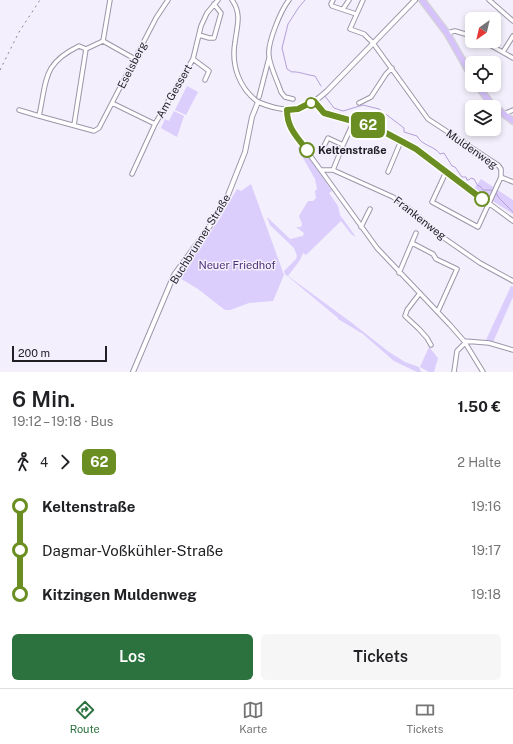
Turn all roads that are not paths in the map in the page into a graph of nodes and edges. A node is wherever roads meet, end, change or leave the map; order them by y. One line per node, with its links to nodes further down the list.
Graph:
1 (110, 0): 20 (street)
2 (168, 0): 27 (street, Eselsberg)
3 (218, 0): 12 (street, Am Gessert)
4 (232, 0): 36 (street)
5 (289, 0): 25 (street)
6 (333, 0): 13 (street)
7 (349, 0): 13 (street)
8 (363, 0): 14 (street)
9 (415, 0): 21 (street)
10 (422, 0): 16 (main road)
11 (489, 0): 15 (street)
12 (214, 4): 18 (street, Am Gessert); 18 (street)
13 (343, 9): 14 (street)
14 (356, 14): 21 (street, Muldenweg)
15 (513, 21)
16 (447, 33): 17 (street); 29 (main road)
17 (465, 34)
18 (199, 35): 28 (street, Am Gessert)
19 (513, 36): 24 (street)
20 (104, 41): 23 (street); 27 (street)
21 (373, 43): 30 (street, Muldenweg); 35 (street)
22 (496, 48): 24 (street)
23 (86, 49): 43 (street); 46 (street)
24 (503, 52): 26 (street)
25 (269, 57): 33 (street); 34 (street)
26 (513, 58)
27 (135, 59): 37 (street, Eselsberg)
28 (192, 59): 31 (street); 47 (street, Am Gessert)
29 (465, 64)
30 (392, 68): 38 (street); 56 (street, Muldenweg)
31 (205, 80)
32 (482, 92): 42 (main road)
33 (259, 97)
34 (293, 99)
35 (314, 101): 40 (street); 44 (street)
36 (258, 102): 40 (street); 71 (street, Buchbrunner Straße)
37 (112, 103): 46 (street, Eselsberg); 47 (street, Am Gessert)
38 (359, 103)
39 (19, 110): 43 (street)
40 (287, 110): 51 (street)
41 (513, 110): 42 (street)
42 (504, 114): 45 (main road)
43 (39, 116): 46 (street)
44 (354, 121): 48 (street); 49 (street)
45 (513, 122)
46 (74, 124)
47 (156, 124): 55 (street, Am Gessert)
48 (401, 141): 53 (street); 54 (street)
49 (343, 145): 50 (street); 52 (street)
50 (321, 152)
51 (321, 170): 52 (street, Frankenweg); 61 (street)
52 (333, 170): 65 (street, Frankenweg)
53 (388, 172)
54 (446, 172): 58 (street); 58 (street, Muldenweg)
55 (132, 174)
56 (501, 177): 57 (street, Muldenweg); 58 (street, Muldenweg)
57 (513, 182)
58 (488, 203): 60 (street)
59 (370, 209): 61 (street)
60 (513, 221)
61 (361, 227): 64 (street)
62 (416, 233): 63 (street, Frankenweg)
63 (412, 243): 64 (street, Frankenweg); 67 (street, Frankenweg)
64 (399, 273): 66 (street)
65 (513, 281)
66 (420, 293): 67 (street); 69 (street)
67 (438, 311): 68 (street)
68 (464, 342): 70 (street); 72 (street); 73 (street)
69 (431, 345)
70 (513, 350)
71 (133, 372)
72 (454, 372)
73 (483, 372)

